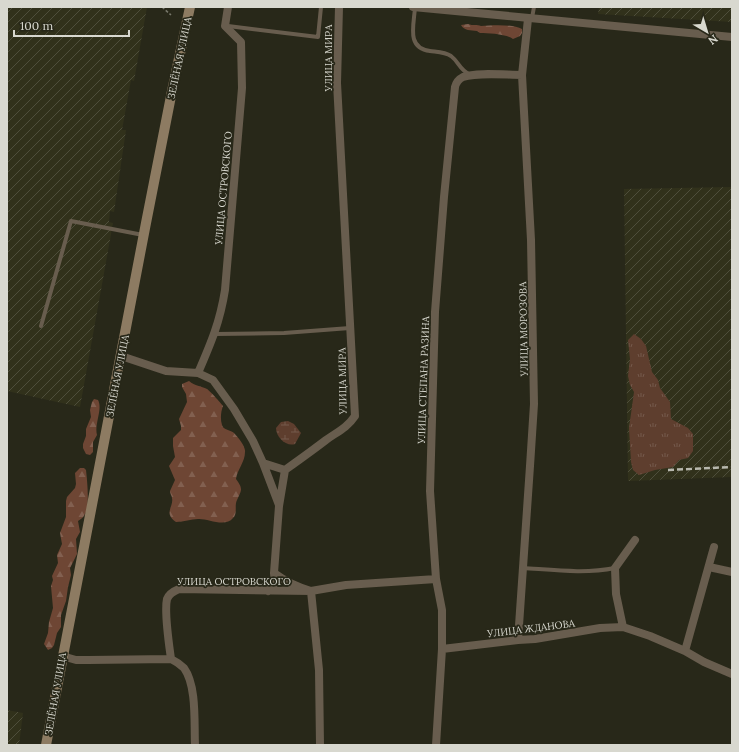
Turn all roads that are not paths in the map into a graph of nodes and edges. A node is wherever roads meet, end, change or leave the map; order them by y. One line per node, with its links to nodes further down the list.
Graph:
1 (190, 7): 12 (street, ЗЕЛЁНАЯ УЛИЦА)
2 (228, 7): 8 (street)
3 (322, 7): 8 (lane)
4 (339, 7): 14 (street, УЛИЦА МИРА)
5 (414, 7): 7 (street); 11 (lane)
6 (534, 7): 7 (lane)
7 (530, 19): 9 (street); 10 (street, УЛИЦА МОРОЗОВА)
8 (225, 26): 15 (street, УЛИЦА ОСТРОВСКОГО)
9 (732, 37)
10 (522, 75): 11 (street, УЛИЦА СТЕПАНА РАЗИНА); 24 (street, УЛИЦА МОРОЗОВА)
11 (473, 76): 28 (street, УЛИЦА СТЕПАНА РАЗИНА)
12 (144, 235): 13 (lane); 16 (street, ЗЕЛЁНАЯ УЛИЦА)
13 (41, 326)
14 (351, 328): 15 (lane); 19 (street, УЛИЦА МИРА)
15 (215, 334): 17 (street, УЛИЦА ОСТРОВСКОГО)
16 (121, 356): 17 (street); 35 (street, ЗЕЛЁНАЯ УЛИЦА)
17 (198, 373): 18 (street)
18 (263, 463): 19 (street); 20 (street)
19 (285, 470): 20 (street)
20 (279, 506): 27 (street)
21 (634, 540): 25 (street)
22 (714, 547): 23 (street)
23 (709, 566): 26 (street); 34 (street)
24 (524, 568): 25 (lane); 32 (street, УЛИЦА МОРОЗОВА)
25 (615, 568): 31 (street)
26 (732, 572)
27 (274, 573): 29 (street); 30 (street)
28 (436, 579): 30 (street, УЛИЦА ОСТРОВСКОГО); 33 (street, УЛИЦА СТЕПАНА РАЗИНА)
29 (268, 591): 30 (street, УЛИЦА ОСТРОВСКОГО); 36 (street, УЛИЦА ОСТРОВСКОГО)
30 (311, 592): 40 (street)
31 (623, 627): 32 (street, УЛИЦА ЖДАНОВА); 34 (street, УЛИЦА ЖДАНОВА)
32 (518, 640): 33 (street, УЛИЦА ЖДАНОВА)
33 (442, 650): 41 (street, УЛИЦА СТЕПАНА РАЗИНА)
34 (685, 651): 37 (street, УЛИЦА ЖДАНОВА)
35 (62, 656): 36 (street); 38 (street, ЗЕЛЁНАЯ УЛИЦА)
36 (171, 659): 39 (street)
37 (732, 674)
38 (46, 745)
39 (195, 745)
40 (320, 745)
41 (436, 745)

